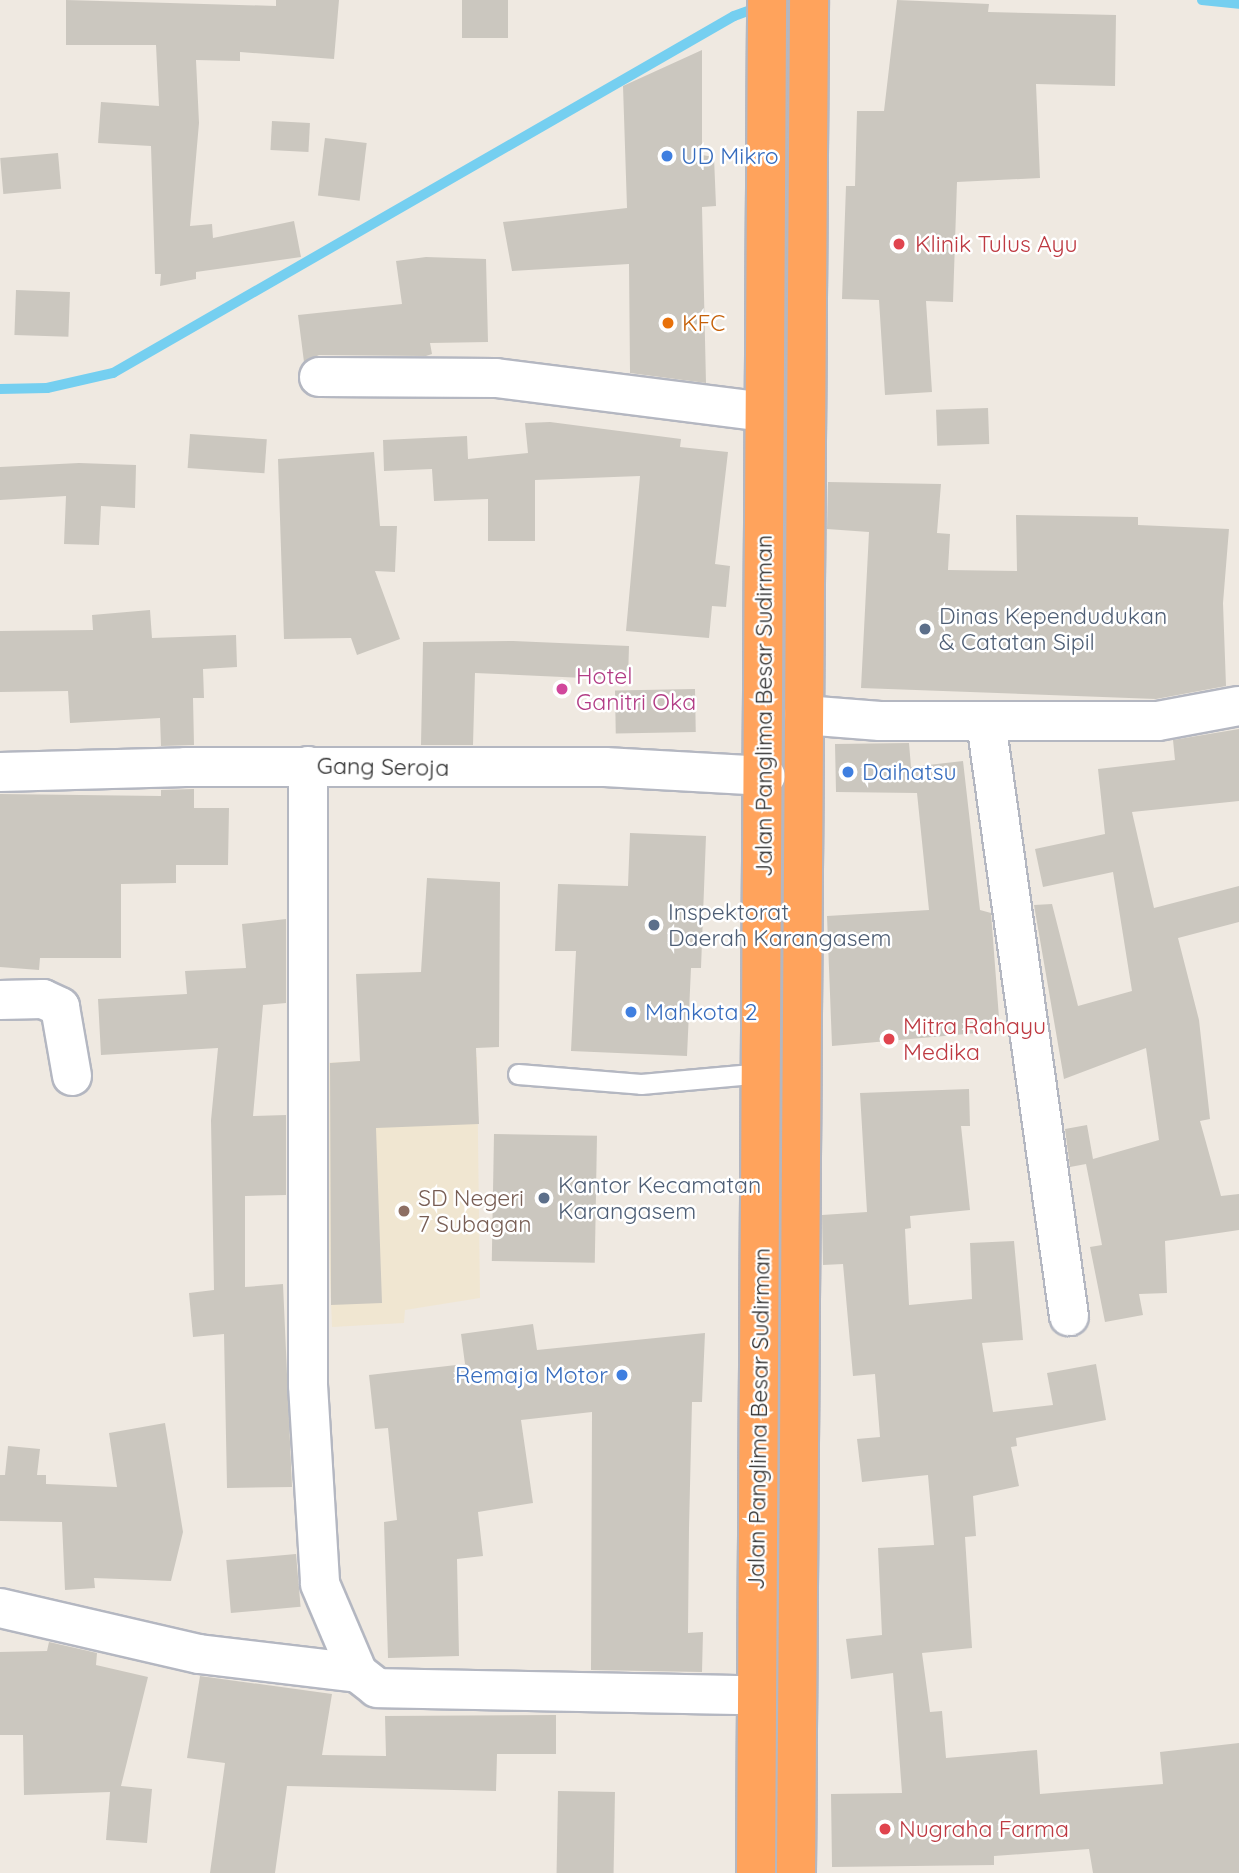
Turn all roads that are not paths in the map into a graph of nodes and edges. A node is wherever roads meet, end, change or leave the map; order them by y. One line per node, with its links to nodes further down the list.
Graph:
1 (766, 0): 4 (highway, Jalan Panglima Besar Sudirman)
2 (809, 0): 3 (highway, Jalan Panglima Besar Sudirman)
3 (809, 63): 4 (highway); 8 (highway, Jalan Panglima Besar Sudirman)
4 (768, 66): 6 (highway, Jalan Panglima Besar Sudirman)
5 (319, 377): 6 (street)
6 (764, 412): 12 (highway, Jalan Panglima Besar Sudirman)
7 (1239, 706): 9 (street)
8 (804, 715): 9 (street); 13 (highway, Jalan Panglima Besar Sudirman)
9 (986, 722): 19 (street)
10 (308, 766): 11 (street, Gang Seroja); 12 (street, Gang Seroja); 21 (street)
11 (0, 772)
12 (766, 776): 15 (highway, Jalan Panglima Besar Sudirman)
13 (802, 999): 15 (highway); 24 (highway, Jalan Panglima Besar Sudirman)
14 (0, 1000): 18 (street)
15 (760, 1000): 16 (highway, Jalan Panglima Besar Sudirman)
16 (763, 1073): 17 (lane); 22 (highway, Jalan Panglima Besar Sudirman)
17 (518, 1074)
18 (72, 1076)
19 (1069, 1316)
20 (0, 1608): 21 (street)
21 (358, 1673): 22 (street)
22 (757, 1695): 23 (highway, Jalan Panglima Besar Sudirman)
23 (756, 1873)
24 (796, 1873)

